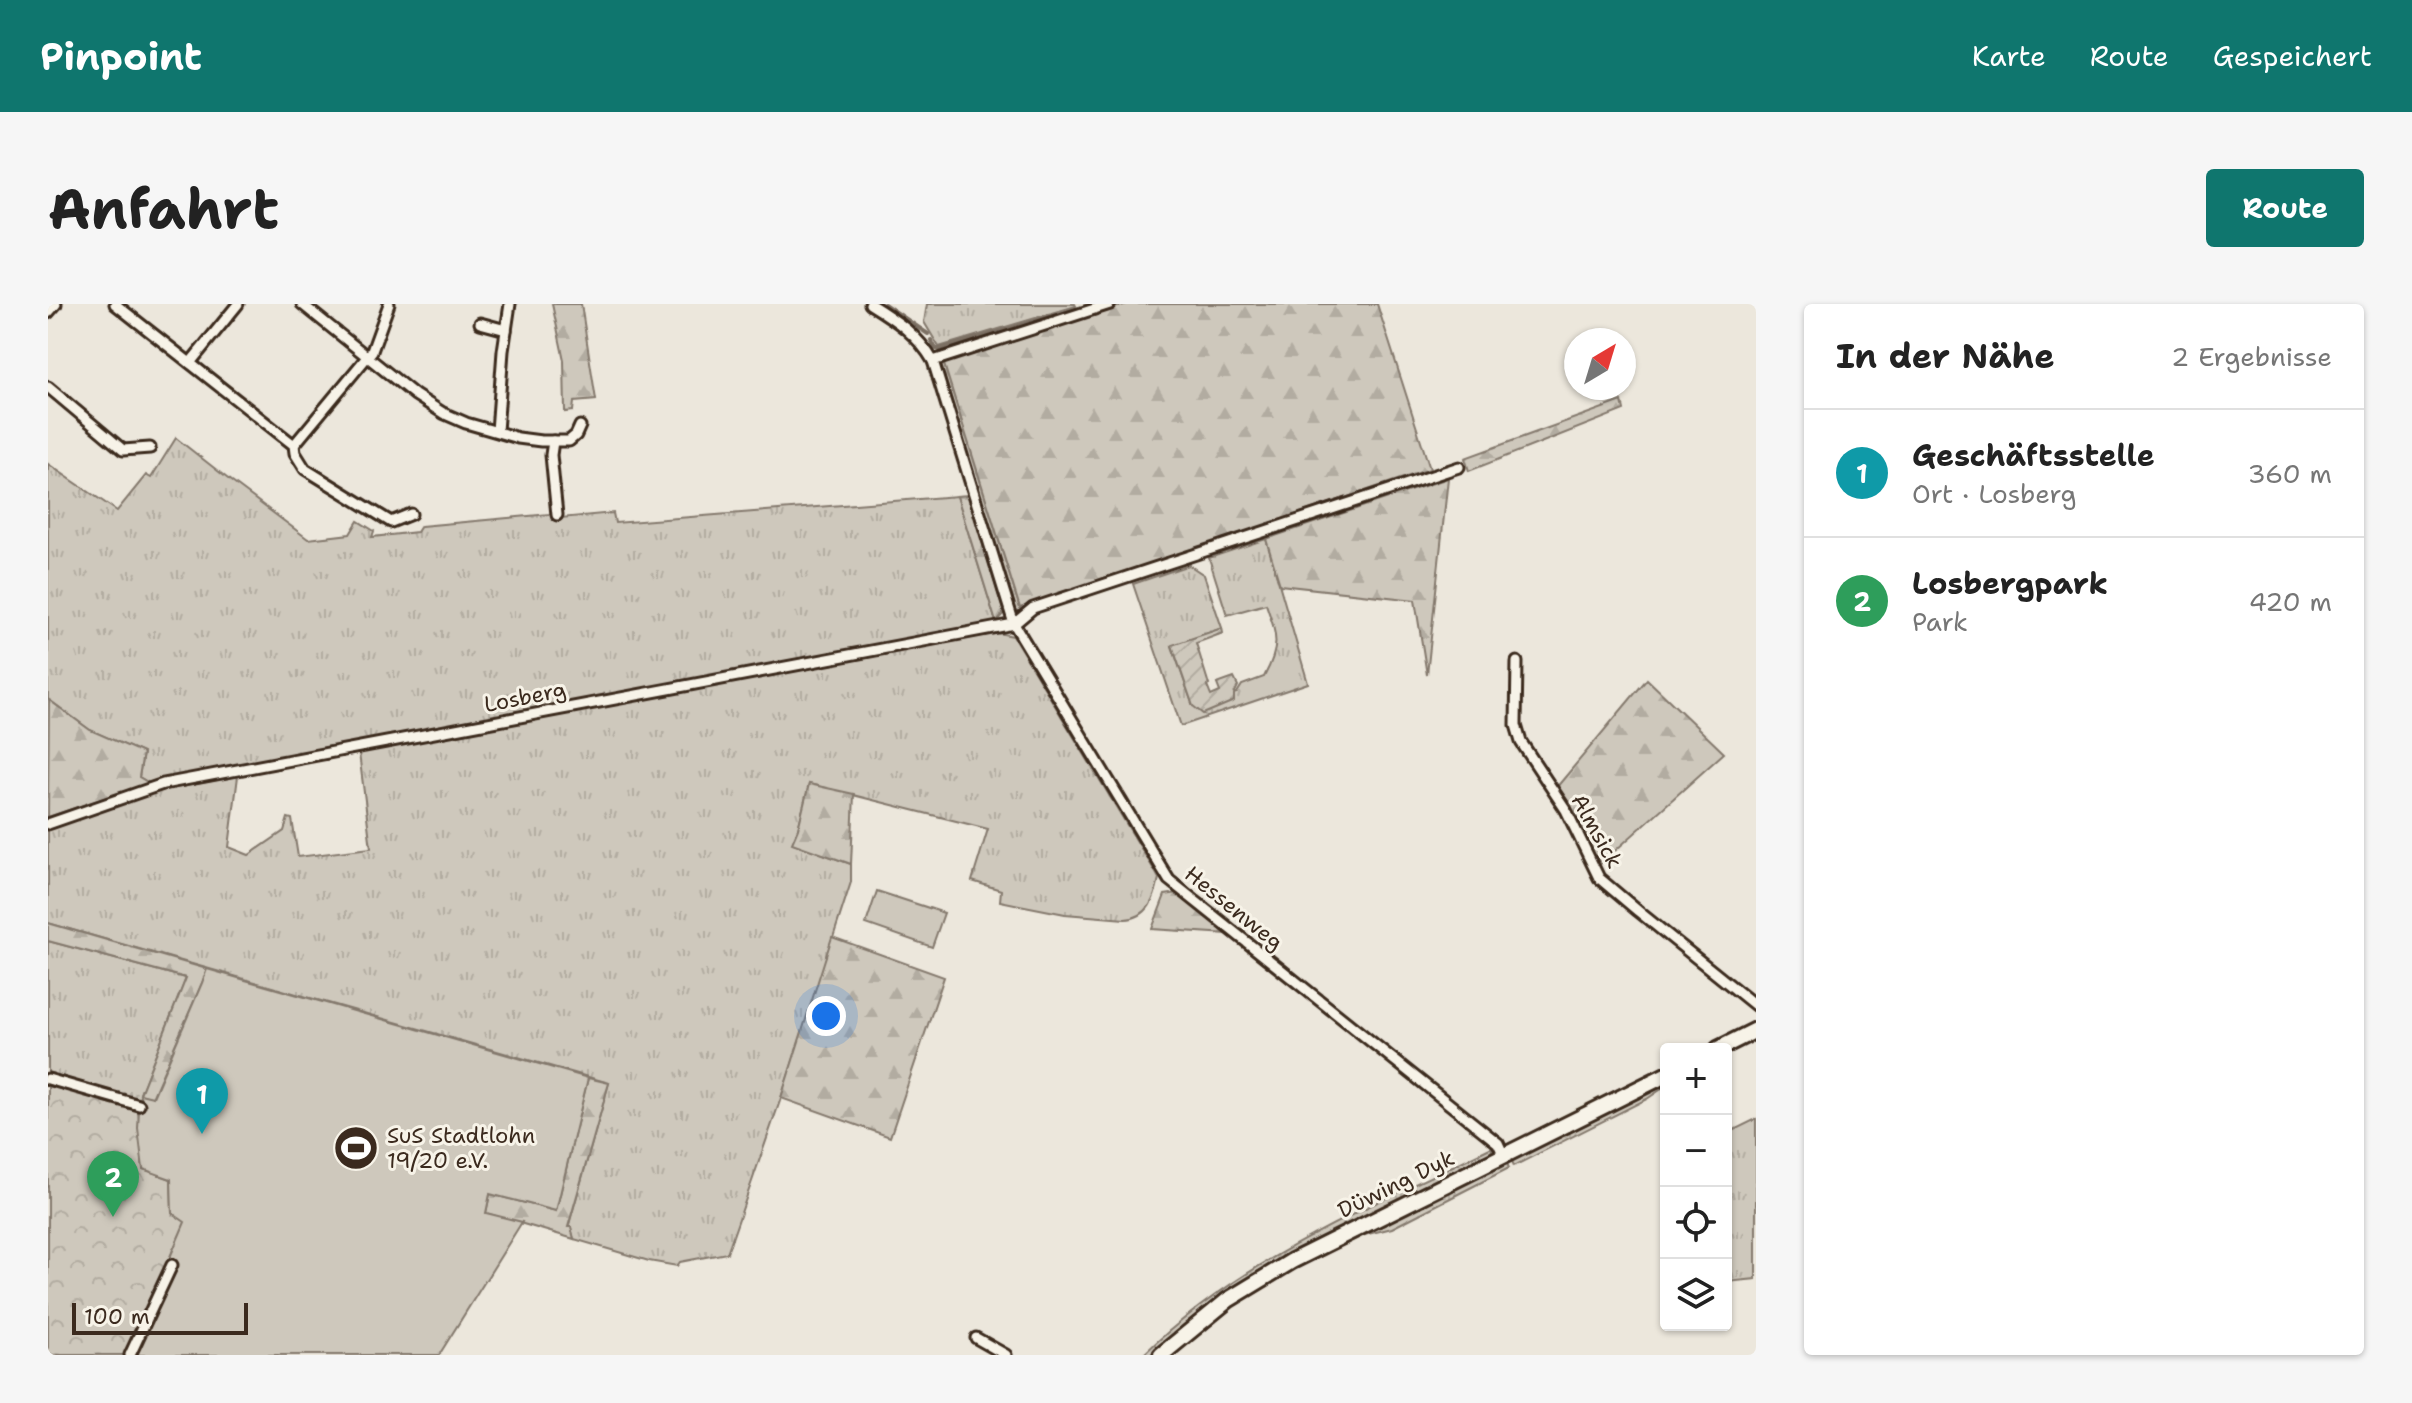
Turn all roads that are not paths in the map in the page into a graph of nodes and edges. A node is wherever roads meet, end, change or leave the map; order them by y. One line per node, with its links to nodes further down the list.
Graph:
1 (56, 304): 10 (street)
2 (115, 304): 15 (street)
3 (238, 304): 15 (street)
4 (302, 304): 13 (street)
5 (389, 304): 13 (street)
6 (510, 304): 12 (street)
7 (870, 304): 14 (street, Hessenweg)
8 (1110, 304): 9 (street)
9 (1084, 308): 14 (street)
10 (48, 313)
11 (480, 323): 12 (street)
12 (506, 330): 18 (street)
13 (367, 357): 18 (street); 20 (street)
14 (933, 361): 25 (street, Hessenweg)
15 (190, 363): 20 (street)
16 (48, 387): 21 (street)
17 (580, 426): 19 (street)
18 (497, 431): 19 (street)
19 (553, 441): 24 (street)
20 (294, 445): 23 (street)
21 (150, 448)
22 (1459, 467): 25 (street)
23 (411, 514)
24 (557, 515)
25 (1014, 624): 27 (street, Losberg); 34 (street, Hessenweg)
26 (1517, 662): 28 (street, Almsick)
27 (48, 824)
28 (1756, 1006)
29 (1756, 1030): 30 (street)
30 (1730, 1043)
31 (1660, 1078): 34 (street, Düwing Dyk)
32 (48, 1079): 33 (street)
33 (139, 1105)
34 (1504, 1156): 39 (street, Düwing Dyk)
35 (172, 1265): 37 (street)
36 (976, 1338): 38 (street)
37 (130, 1355)
38 (1006, 1355)
39 (1161, 1355)

